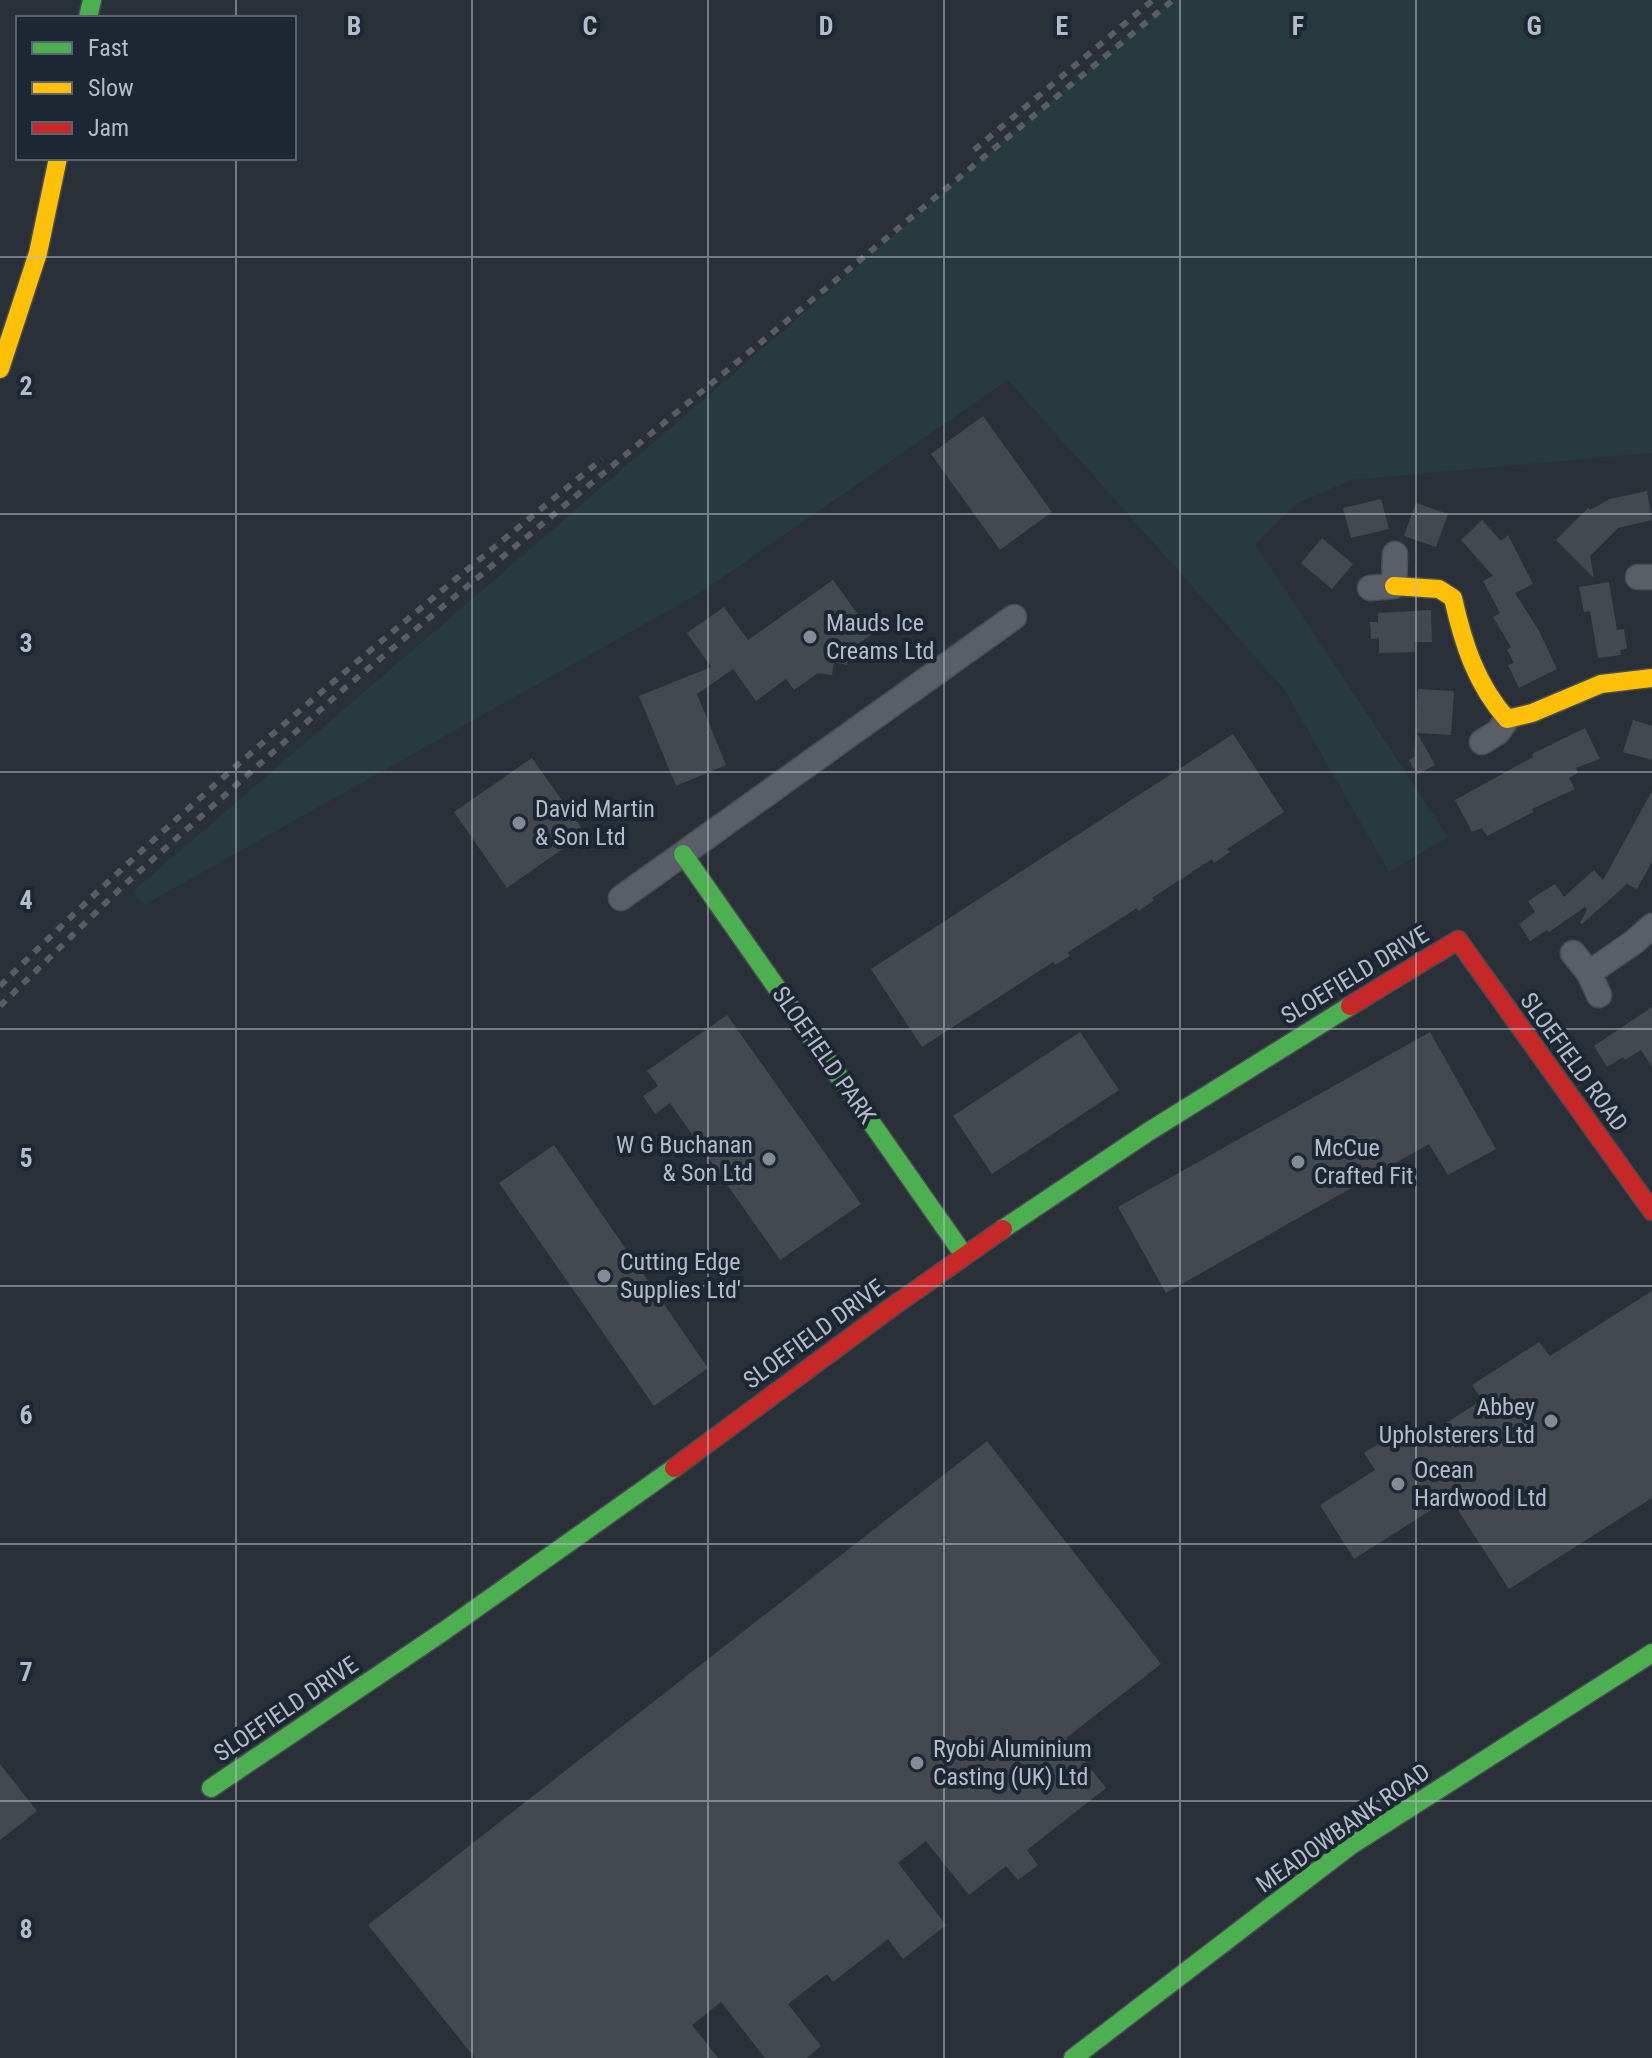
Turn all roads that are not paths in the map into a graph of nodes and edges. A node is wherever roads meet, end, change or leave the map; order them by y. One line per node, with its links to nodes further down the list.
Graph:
1 (58, 160): 2 (street)
2 (0, 369)
3 (1395, 554): 4 (street)
4 (1382, 587): 7 (street)
5 (1014, 617): 9 (street)
6 (1652, 678): 7 (street)
7 (1507, 719): 8 (street)
8 (1482, 742)
9 (683, 854): 10 (street); 15 (street, SLOEFIELD PARK)
10 (621, 898)
11 (1652, 926): 13 (street)
12 (1458, 940): 14 (street, SLOEFIELD ROAD); 15 (street, SLOEFIELD DRIVE)
13 (1573, 953)
14 (1652, 1211)
15 (964, 1255): 17 (street, SLOEFIELD DRIVE)
16 (1652, 1653): 18 (street, MEADOWBANK ROAD)
17 (211, 1788)
18 (1073, 2058)

